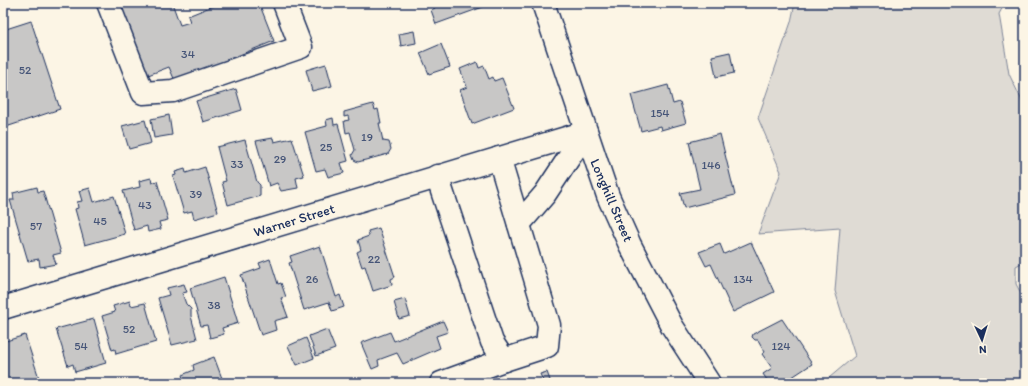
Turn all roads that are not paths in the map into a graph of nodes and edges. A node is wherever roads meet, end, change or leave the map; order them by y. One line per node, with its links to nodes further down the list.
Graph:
1 (108, 3): 2 (street)
2 (284, 3)
3 (543, 3): 4 (street, Longhill Street)
4 (586, 132): 5 (street, Warner Street); 7 (street); 11 (street, Longhill Street)
5 (499, 158): 6 (street, Warner Street); 7 (street)
6 (437, 176): 8 (street, Warner Street); 9 (street)
7 (519, 224): 9 (street)
8 (3, 308)
9 (504, 360): 10 (street)
10 (441, 383)
11 (709, 383)

